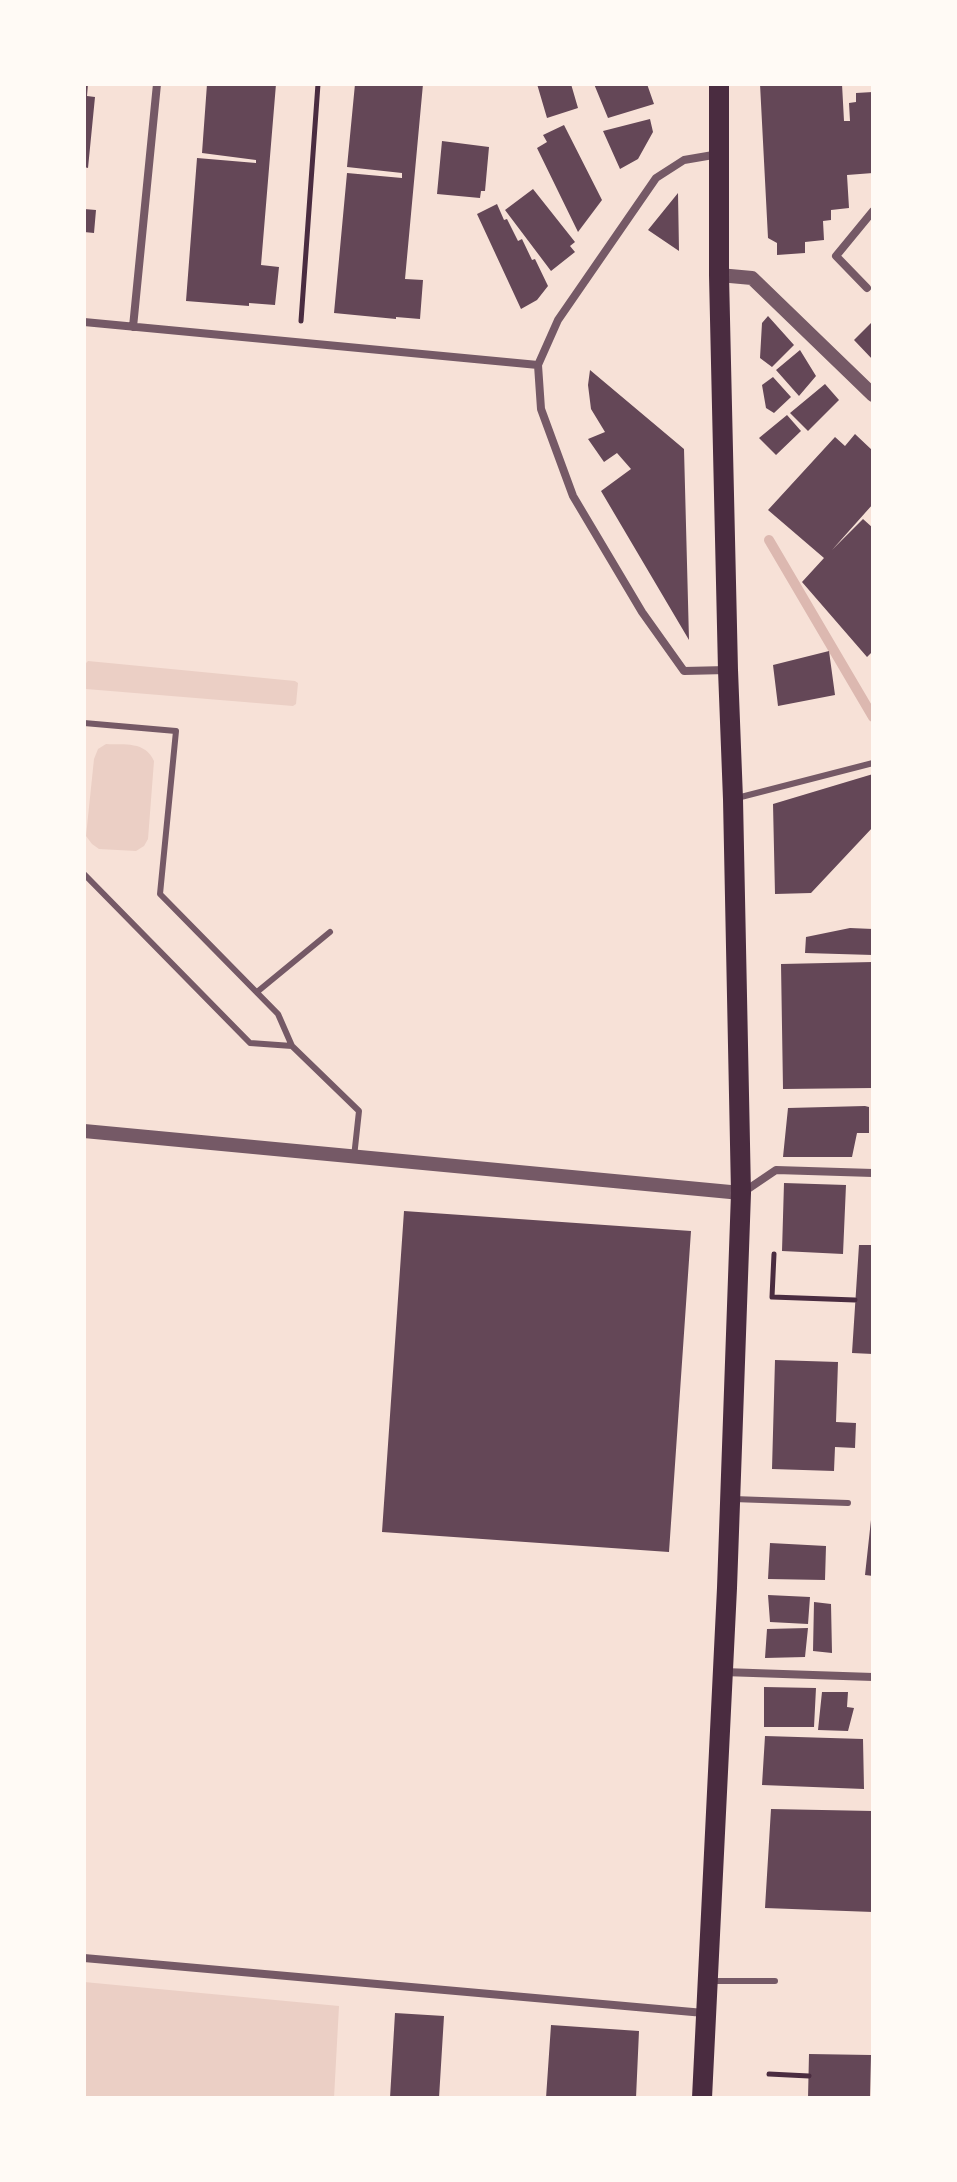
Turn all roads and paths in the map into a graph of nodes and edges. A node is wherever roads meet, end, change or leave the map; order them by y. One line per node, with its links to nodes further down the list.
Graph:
1 (157, 84): 9 (street)
2 (318, 84): 10 (path)
3 (719, 84): 4 (main road)
4 (720, 154): 6 (main road); 11 (street)
5 (873, 211): 7 (street)
6 (719, 275): 12 (street); 13 (main road)
7 (867, 288)
8 (84, 322): 9 (street)
9 (133, 327): 10 (street)
10 (297, 342): 11 (street)
11 (538, 365): 13 (street)
12 (873, 395)
13 (728, 670): 16 (main road)
14 (84, 723): 19 (lane)
15 (873, 763): 16 (lane)
16 (733, 799): 24 (main road)
17 (84, 874): 20 (lane)
18 (330, 932): 19 (lane)
19 (257, 992): 20 (lane)
20 (292, 1046): 22 (lane)
21 (84, 1131): 22 (street)
22 (354, 1157): 24 (street)
23 (873, 1173): 24 (street)
24 (741, 1193): 27 (main road)
25 (774, 1254): 26 (path)
26 (855, 1300)
27 (730, 1499): 28 (lane); 29 (main road)
28 (848, 1503)
29 (722, 1672): 30 (street); 32 (main road)
30 (873, 1677)
31 (84, 1958): 34 (street)
32 (707, 1981): 33 (lane); 34 (main road)
33 (775, 1981)
34 (705, 2013): 37 (main road)
35 (769, 2074): 36 (path)
36 (809, 2076)
37 (702, 2098)

